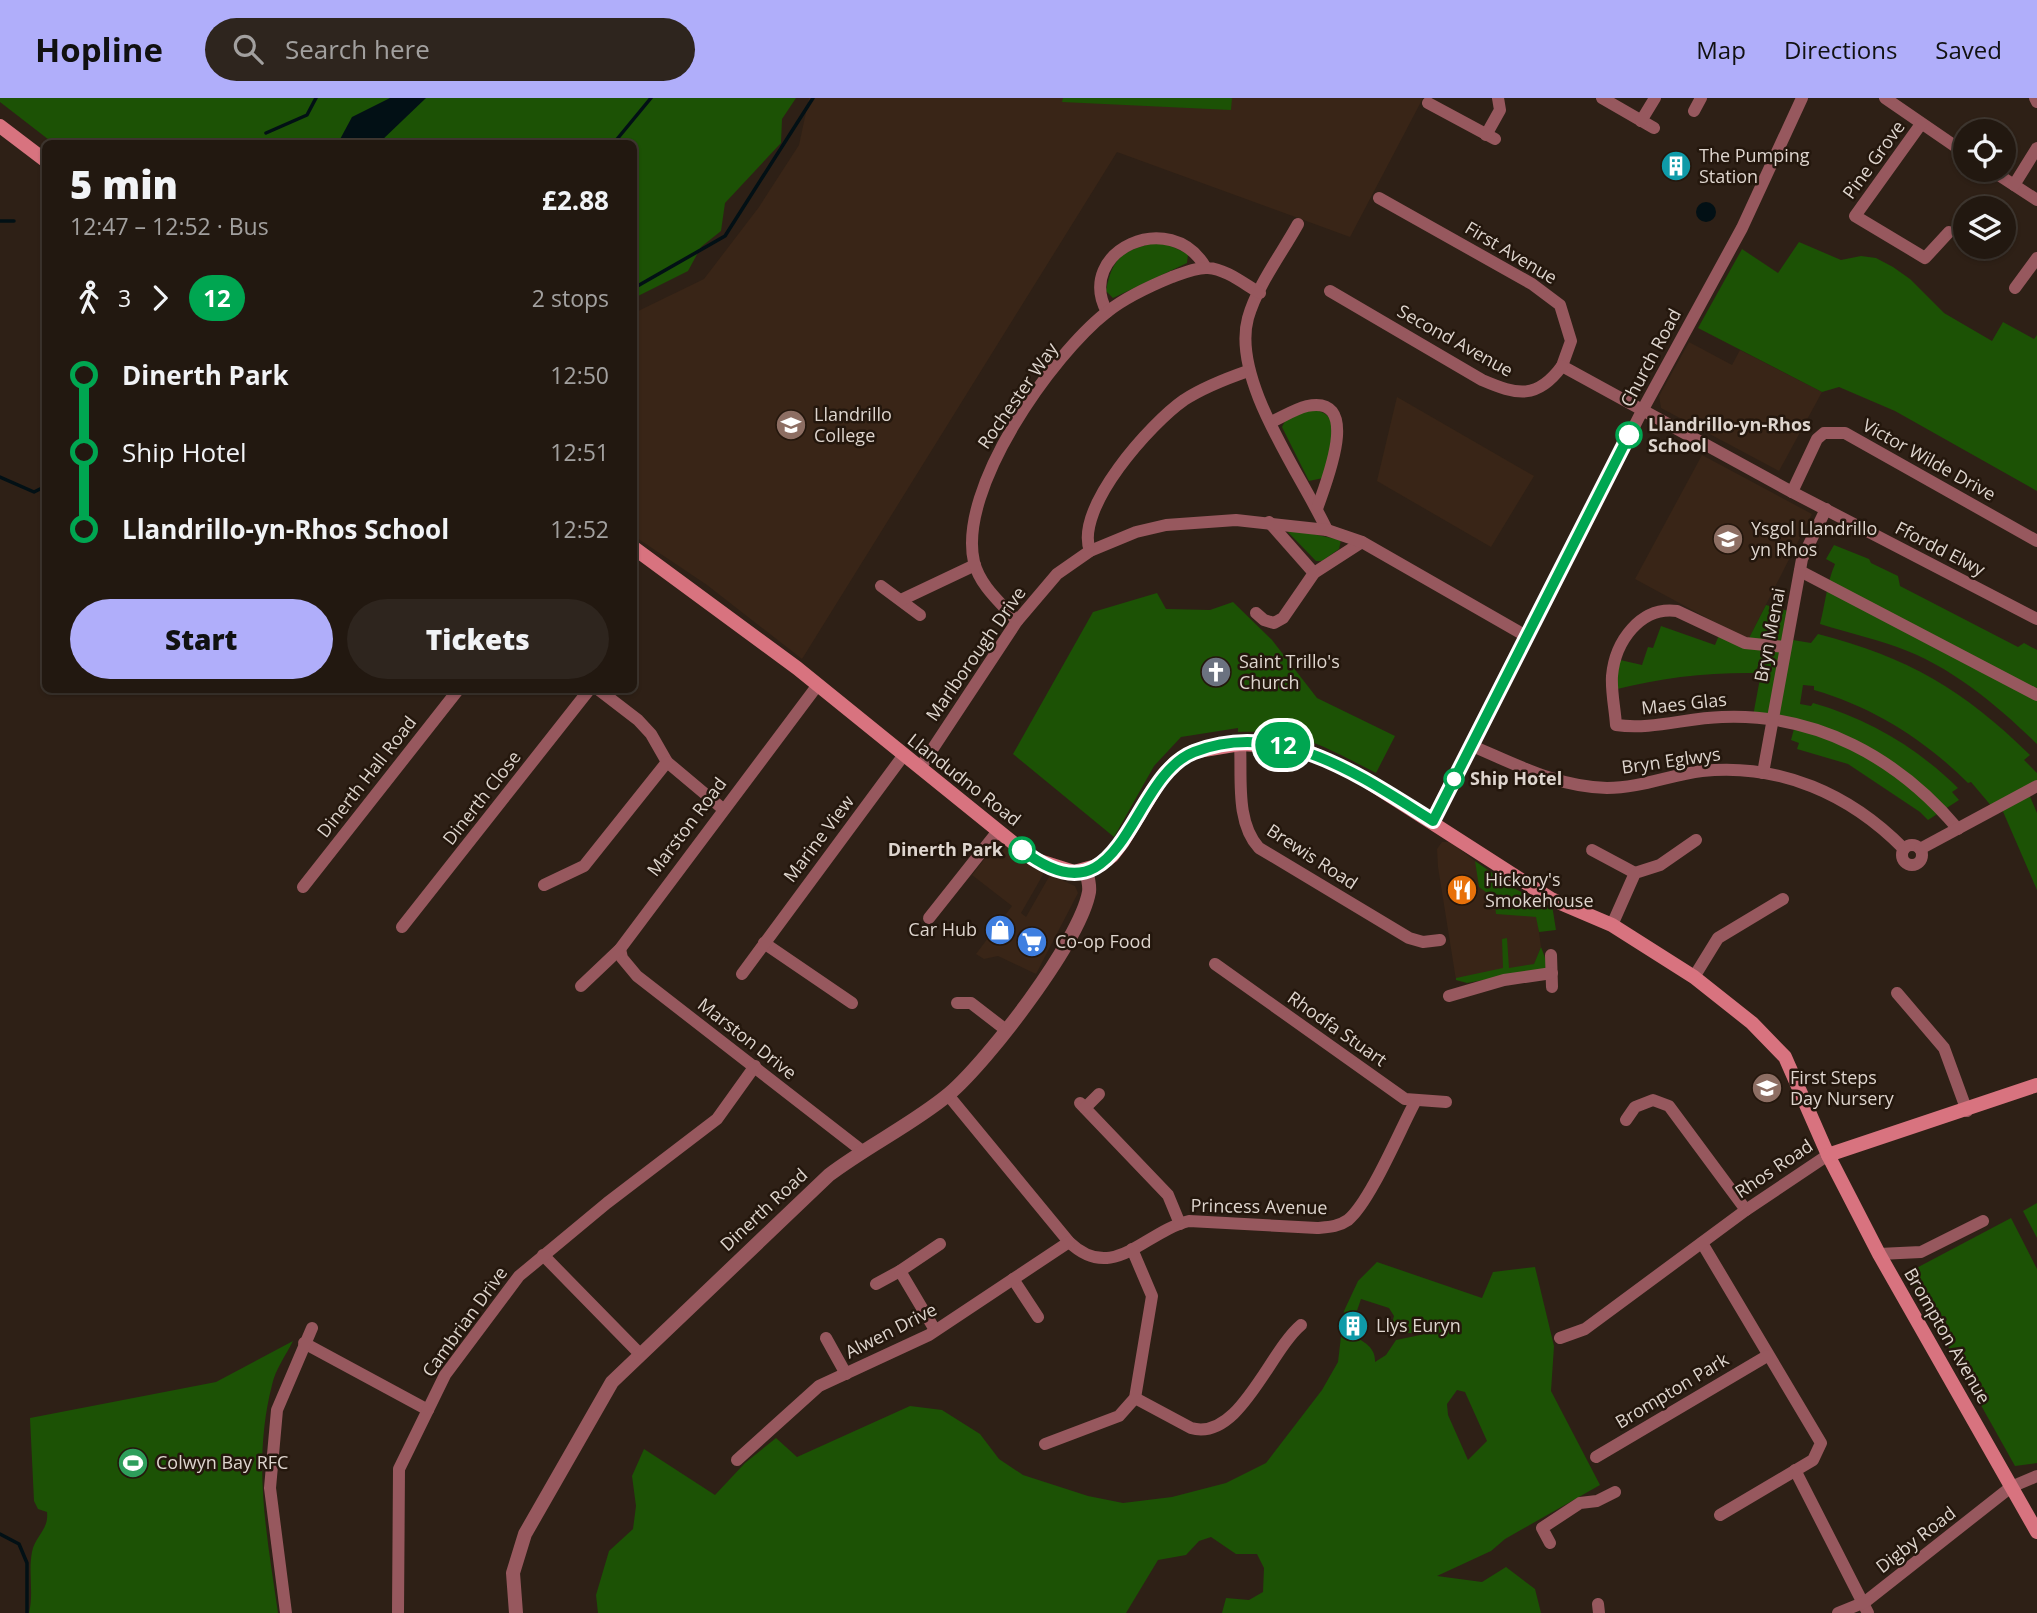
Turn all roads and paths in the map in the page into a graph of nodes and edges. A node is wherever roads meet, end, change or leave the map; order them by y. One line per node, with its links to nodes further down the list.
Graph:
1 (1498, 98): 7 (street)
2 (1602, 98): 9 (street)
3 (1655, 98): 9 (street)
4 (1701, 98): 8 (street)
5 (1802, 98): 30 (street, Church Road)
6 (1885, 98): 10 (street)
7 (1428, 103)
8 (1694, 111)
9 (1641, 121): 12 (street)
10 (1921, 124): 13 (street); 21 (street, Pine Grove)
11 (0, 126): 15 (main road)
12 (1654, 128)
13 (1953, 145)
14 (2037, 148): 17 (street)
15 (42, 158)
16 (2009, 182): 17 (street)
17 (2014, 185): 19 (street)
18 (1379, 198): 28 (street, First Avenue)
19 (2037, 200)
20 (1298, 224): 26 (street)
21 (1949, 232)
22 (2037, 258): 24 (street)
23 (1206, 268): 26 (street); 27 (street, Rochester Way); 27 (street)
24 (2015, 288)
25 (1330, 291): 28 (street, Second Avenue)
26 (1260, 293): 29 (street)
27 (1107, 312): 41 (street, Rochester Way)
28 (1562, 366): 30 (street)
29 (1248, 372): 31 (street); 40 (street)
30 (1642, 411): 32 (street, Ffordd Elwy); 50 (street, Church Road)
31 (1271, 422): 33 (street); 33 (street)
32 (1792, 492): 34 (street, Ffordd Elwy); 37 (street, Victor Wilde Drive)
33 (1318, 509): 36 (street)
34 (1826, 509): 42 (street, Bryn Menai); 48 (street, Ffordd Elwy)
35 (1269, 522): 36 (street, Marlborough Drive); 40 (street, Marlborough Drive); 43 (street)
36 (1327, 530): 38 (street, Marlborough Drive)
37 (2037, 541)
38 (1362, 542): 43 (street); 50 (street, Marlborough Drive)
39 (637, 550): 52 (main road, Llandudno Road)
40 (1090, 551): 49 (street, Marlborough Drive)
41 (975, 565): 45 (street); 49 (street, Rochester Way)
42 (1800, 571): 51 (street, Bryn Menai); 56 (street)
43 (1314, 573): 46 (street)
44 (881, 586): 45 (street)
45 (901, 600): 47 (street)
46 (1256, 613)
47 (920, 615)
48 (2037, 619)
49 (1017, 621): 62 (street, Marlborough Drive)
50 (1526, 636): 59 (street, Church Road)
51 (1785, 647): 57 (street, Bryn Menai); 57 (street, Maes Glas)
52 (817, 686): 60 (main road, Llandudno Road); 65 (street, Marston Road)
53 (456, 693): 74 (street, Dinerth Hall Road)
54 (587, 693): 78 (street, Dinerth Close)
55 (603, 693): 61 (street)
56 (2037, 695)
57 (1772, 719): 63 (street, Bryn Menai); 67 (street)
58 (1240, 744): 66 (main road); 71 (main road); 79 (street, Brewis Road)
59 (1471, 745): 63 (street, Bryn Eglwys); 66 (street, Church Road)
60 (903, 756): 62 (main road, Llandudno Road); 80 (street, Marine View)
61 (667, 762): 65 (street); 73 (street)
62 (920, 768): 68 (main road, Llandudno Road)
63 (1763, 773): 67 (street, Bryn Eglwys)
64 (2037, 786): 67 (street)
65 (723, 808): 81 (street, Marston Road)
66 (1433, 821): 77 (main road)
67 (1958, 829)
68 (998, 831): 71 (main road, Llandudno Road); 76 (street)
69 (1696, 840): 72 (street)
70 (1592, 850): 72 (street)
71 (1086, 871): 91 (street, Dinerth Road)
72 (1634, 873): 77 (street)
73 (544, 886)
74 (303, 887)
75 (1783, 899): 85 (street)
76 (929, 918)
77 (1612, 925): 85 (main road)
78 (402, 928)
79 (1440, 940)
80 (764, 943): 84 (street, Marine View); 89 (street)
81 (620, 949): 86 (street, Marston Road); 92 (street, Marston Drive)
82 (1551, 955): 88 (street)
83 (1215, 964): 96 (street, Rhodfa Stuart)
84 (742, 974)
85 (1694, 976): 101 (main road)
86 (581, 986)
87 (1896, 993): 98 (street)
88 (1449, 996)
89 (852, 1003)
90 (954, 1003): 91 (street)
91 (1006, 1030): 95 (street, Dinerth Road)
92 (755, 1066): 100 (street, Marston Drive); 112 (street, Cambrian Drive)
93 (2037, 1085): 98 (main road, Rhos Road)
94 (1099, 1094): 105 (street)
95 (948, 1095): 100 (street, Dinerth Road); 107 (street, Princess Avenue)
96 (1415, 1102): 97 (street, Rhodfa Stuart); 105 (street, Princess Avenue)
97 (1446, 1102)
98 (1967, 1111): 101 (main road, Rhos Road)
99 (1626, 1120): 102 (street)
100 (862, 1150): 123 (street, Dinerth Road)
101 (1828, 1155): 102 (street, Rhos Road); 111 (main road, Brompton Avenue)
102 (1746, 1210): 108 (street, Rhos Road)
103 (1962, 1214): 106 (street)
104 (1983, 1221): 106 (street)
105 (1180, 1224): 110 (street, Princess Avenue)
106 (1968, 1227): 111 (street)
107 (1069, 1242): 110 (street, Princess Avenue); 114 (street, Alwen Drive)
108 (1702, 1243): 121 (street, Rhos Road); 124 (street)
109 (940, 1244): 113 (street)
110 (1132, 1249): 126 (street)
111 (1879, 1254): 133 (main road, Brompton Avenue)
112 (543, 1255): 123 (street); 127 (street, Cambrian Drive)
113 (900, 1270): 115 (street); 119 (street)
114 (1013, 1279): 116 (street); 119 (street, Alwen Drive)
115 (876, 1284)
116 (1037, 1317)
117 (1301, 1325): 126 (street)
118 (312, 1328): 122 (street)
119 (935, 1330): 125 (street, Alwen Drive)
120 (826, 1338): 125 (street)
121 (1560, 1338)
122 (304, 1343): 127 (street); 139 (street)
123 (639, 1353): 141 (street, Dinerth Road)
124 (1767, 1356): 129 (street, Brompton Park); 131 (street)
125 (846, 1374): 130 (street, Alwen Drive)
126 (1135, 1398): 128 (street)
127 (428, 1410): 140 (street, Cambrian Drive)
128 (1045, 1444)
129 (1596, 1457)
130 (737, 1460)
131 (1796, 1470): 135 (street); 138 (street)
132 (2037, 1476): 133 (street, Digby Road)
133 (2011, 1487): 136 (main road, Brompton Avenue); 138 (street, Digby Road)
134 (1615, 1492): 137 (street)
135 (1720, 1515)
136 (2037, 1532)
137 (1550, 1542)
138 (1866, 1608): 142 (street, Digby Road)
139 (286, 1613)
140 (398, 1613)
141 (516, 1613)
142 (1838, 1613)

